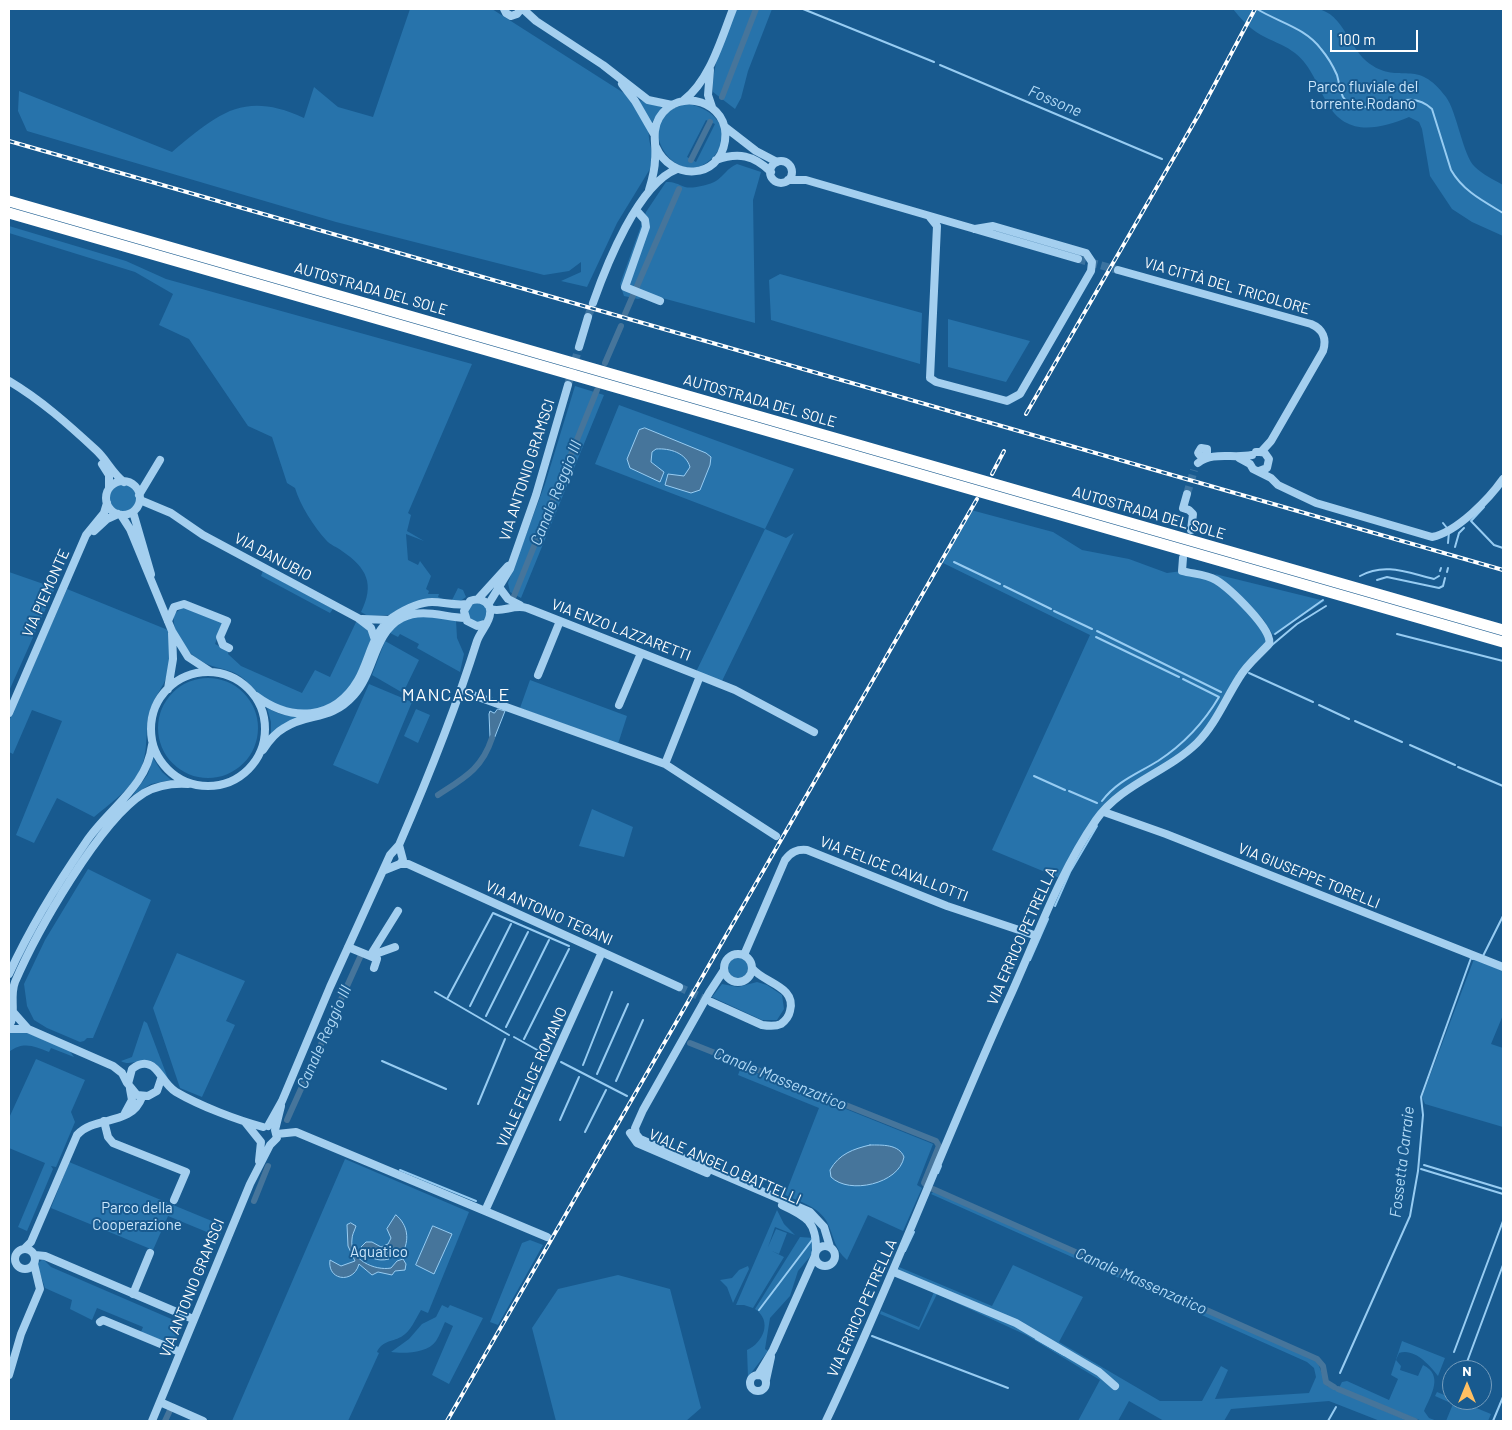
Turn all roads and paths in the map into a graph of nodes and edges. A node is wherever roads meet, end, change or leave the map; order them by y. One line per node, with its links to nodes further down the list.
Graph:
1 (504, 9): 3 (street)
2 (733, 9): 4 (street)
3 (520, 11): 5 (street)
4 (711, 63): 6 (street); 8 (street)
5 (613, 73): 7 (street); 10 (street)
6 (684, 100): 7 (street); 8 (street)
7 (672, 105): 10 (street)
8 (712, 107): 9 (street)
9 (725, 127): 12 (street); 13 (street)
10 (654, 134): 11 (street)
11 (656, 147): 15 (street); 19 (street)
12 (716, 160): 15 (street); 16 (street)
13 (777, 162): 14 (street); 16 (street)
14 (791, 167): 17 (street); 18 (street)
15 (677, 169): 19 (street)
16 (771, 172): 17 (street)
17 (788, 180): 18 (street)
18 (806, 180): 23 (street)
19 (649, 190): 21 (street)
20 (9, 201): 71 (highway, AUTOSTRADA DEL SOLE)
21 (636, 210): 27 (street); 28 (street)
22 (9, 213): 74 (highway, AUTOSTRADA DEL SOLE)
23 (929, 216): 24 (street); 24 (street)
24 (975, 229): 25 (street)
25 (1078, 259)
26 (1118, 270): 33 (street, VIA CITTÀ DEL TRICOLORE)
27 (660, 301)
28 (593, 304)
29 (588, 317): 30 (street)
30 (579, 347)
31 (9, 381): 34 (street)
32 (568, 385): 58 (street, VIA ANTONIO GRAMSCI)
33 (1272, 441): 35 (street); 37 (street)
34 (90, 446): 46 (street); 48 (street)
35 (1261, 452): 36 (street); 37 (street)
36 (1252, 455): 38 (street); 41 (street)
37 (1268, 456): 42 (street)
38 (1239, 458): 39 (street); 41 (street)
39 (1201, 459)
40 (160, 460): 47 (street)
41 (1250, 464): 43 (street)
42 (1269, 465): 43 (street); 44 (street)
43 (1259, 471): 44 (street)
44 (1271, 478): 45 (street)
45 (1503, 479)
46 (128, 483): 47 (street); 48 (street); 50 (street)
47 (149, 483): 50 (street)
48 (109, 488): 51 (street)
49 (1187, 494): 55 (street)
50 (140, 498): 52 (street); 54 (street, VIA DANUBIO)
51 (107, 503): 53 (street); 56 (street, VIA PIEMONTE)
52 (134, 511): 53 (street); 54 (street, VIA DANUBIO); 59 (street)
53 (120, 515): 56 (street, VIA PIEMONTE); 59 (street)
54 (177, 517): 65 (street, VIA DANUBIO)
55 (1191, 530)
56 (85, 539): 85 (street, VIA PIEMONTE)
57 (1183, 558): 91 (street, VIA ERRICO PETRELLA)
58 (511, 562): 60 (street, VIA ANTONIO GRAMSCI); 61 (street, VIA ANTONIO GRAMSCI)
59 (152, 579): 66 (street)
60 (499, 587): 63 (street, VIA ANTONIO GRAMSCI); 64 (street, VIA ENZO LAZZARETTI)
61 (478, 599): 62 (street); 63 (street)
62 (467, 604): 67 (street); 68 (street)
63 (489, 607): 64 (street, VIA ENZO LAZZARETTI); 70 (street)
64 (527, 608): 69 (street, VIA ENZO LAZZARETTI); 70 (street, VIA ENZO LAZZARETTI)
65 (358, 618): 67 (street, VIA DANUBIO); 73 (street, VIA DANUBIO)
66 (168, 620): 72 (street); 75 (street)
67 (390, 620): 73 (street)
68 (467, 621): 70 (street); 77 (street); 88 (street)
69 (560, 621): 76 (street, VIA ENZO LAZZARETTI); 79 (street)
70 (486, 622): 77 (street)
71 (1503, 630)
72 (172, 631): 78 (street); 81 (street)
73 (375, 640): 82 (street)
74 (1503, 642)
75 (229, 648)
76 (641, 653): 80 (street, VIA ENZO LAZZARETTI); 84 (street)
77 (469, 667): 93 (street)
78 (211, 672): 81 (street); 82 (street)
79 (538, 675)
80 (700, 676): 86 (street); 89 (street, VIA ENZO LAZZARETTI)
81 (168, 689): 87 (street)
82 (252, 693): 88 (street)
83 (470, 694): 89 (street)
84 (619, 706)
85 (9, 713)
86 (814, 732)
87 (152, 741): 90 (street); 105 (street)
88 (258, 755): 90 (street)
89 (664, 764): 92 (street)
90 (195, 784): 112 (street)
91 (1104, 812): 95 (street, VIA ERRICO PETRELLA); 101 (street, VIA GIUSEPPE TORELLI)
92 (776, 836)
93 (399, 859): 96 (street, VIA ANTONIO GRAMSCI); 98 (street, VIA ANTONIO TEGANI)
94 (398, 911): 100 (street)
95 (1037, 936): 99 (street, VIA FELICE CAVALLOTTI); 143 (street, VIA ERRICO PETRELLA)
96 (348, 947): 100 (street); 126 (street, VIA ANTONIO GRAMSCI)
97 (395, 947): 100 (street)
98 (602, 952): 110 (street, VIA ANTONIO TEGANI); 131 (street, VIALE FELICE ROMANO)
99 (744, 955): 103 (street); 104 (street, VIALE ANGELO BATTELLI)
100 (370, 956): 102 (street)
101 (1503, 967)
102 (374, 968)
103 (752, 968): 107 (street); 108 (street)
104 (724, 970): 106 (street); 109 (street, VIALE ANGELO BATTELLI)
105 (9, 974)
106 (730, 979): 107 (street); 109 (street)
107 (746, 979): 108 (street)
108 (763, 979): 111 (street)
109 (714, 986): 122 (street, VIALE ANGELO BATTELLI)
110 (679, 988)
111 (711, 1002)
112 (10, 1007): 113 (street); 114 (street)
113 (9, 1028): 114 (street)
114 (28, 1029): 115 (street)
115 (113, 1066): 116 (street); 118 (street)
116 (132, 1069): 117 (street); 118 (street)
117 (160, 1079): 119 (street); 120 (street)
118 (129, 1086): 121 (street); 123 (street)
119 (175, 1092): 120 (street); 125 (street)
120 (154, 1094): 121 (street)
121 (142, 1097): 123 (street)
122 (643, 1110): 134 (street, VIALE ANGELO BATTELLI); 137 (street, VIALE ANGELO BATTELLI)
123 (119, 1119): 124 (street)
124 (104, 1122): 130 (street); 133 (street)
125 (245, 1122): 126 (street); 127 (street)
126 (272, 1131): 127 (street, VIA ANTONIO GRAMSCI); 128 (street, VIA ANTONIO GRAMSCI); 131 (street)
127 (259, 1140): 128 (street); 129 (street, VIA ANTONIO GRAMSCI)
128 (270, 1145): 129 (street, VIA ANTONIO GRAMSCI)
129 (258, 1166): 147 (street, VIA ANTONIO GRAMSCI)
130 (174, 1200)
131 (484, 1211): 132 (street)
132 (547, 1236)
133 (32, 1242): 135 (street); 139 (street)
134 (830, 1247): 137 (street); 141 (street)
135 (25, 1248): 138 (street); 139 (street)
136 (150, 1253): 146 (street)
137 (815, 1253): 141 (street, VIALE ANGELO BATTELLI); 144 (street)
138 (12, 1257): 142 (street)
139 (34, 1258): 142 (street); 145 (street); 146 (street)
140 (9, 1264): 142 (street)
141 (820, 1264): 144 (street)
142 (21, 1268): 145 (street)
143 (894, 1272): 154 (street); 158 (street, VIA ERRICO PETRELLA)
144 (807, 1275): 149 (street)
145 (38, 1278): 151 (street)
146 (133, 1294): 147 (street)
147 (193, 1319): 150 (street, VIA ANTONIO GRAMSCI)
148 (100, 1322): 150 (street)
149 (772, 1350): 152 (street); 153 (street)
150 (180, 1352): 155 (street, VIA ANTONIO GRAMSCI)
151 (9, 1375)
152 (758, 1375): 153 (street); 153 (street)
153 (766, 1380)
154 (1115, 1386)
155 (160, 1402): 156 (street, VIA ANTONIO GRAMSCI); 157 (street)
156 (152, 1421)
157 (203, 1421)
158 (826, 1421)

